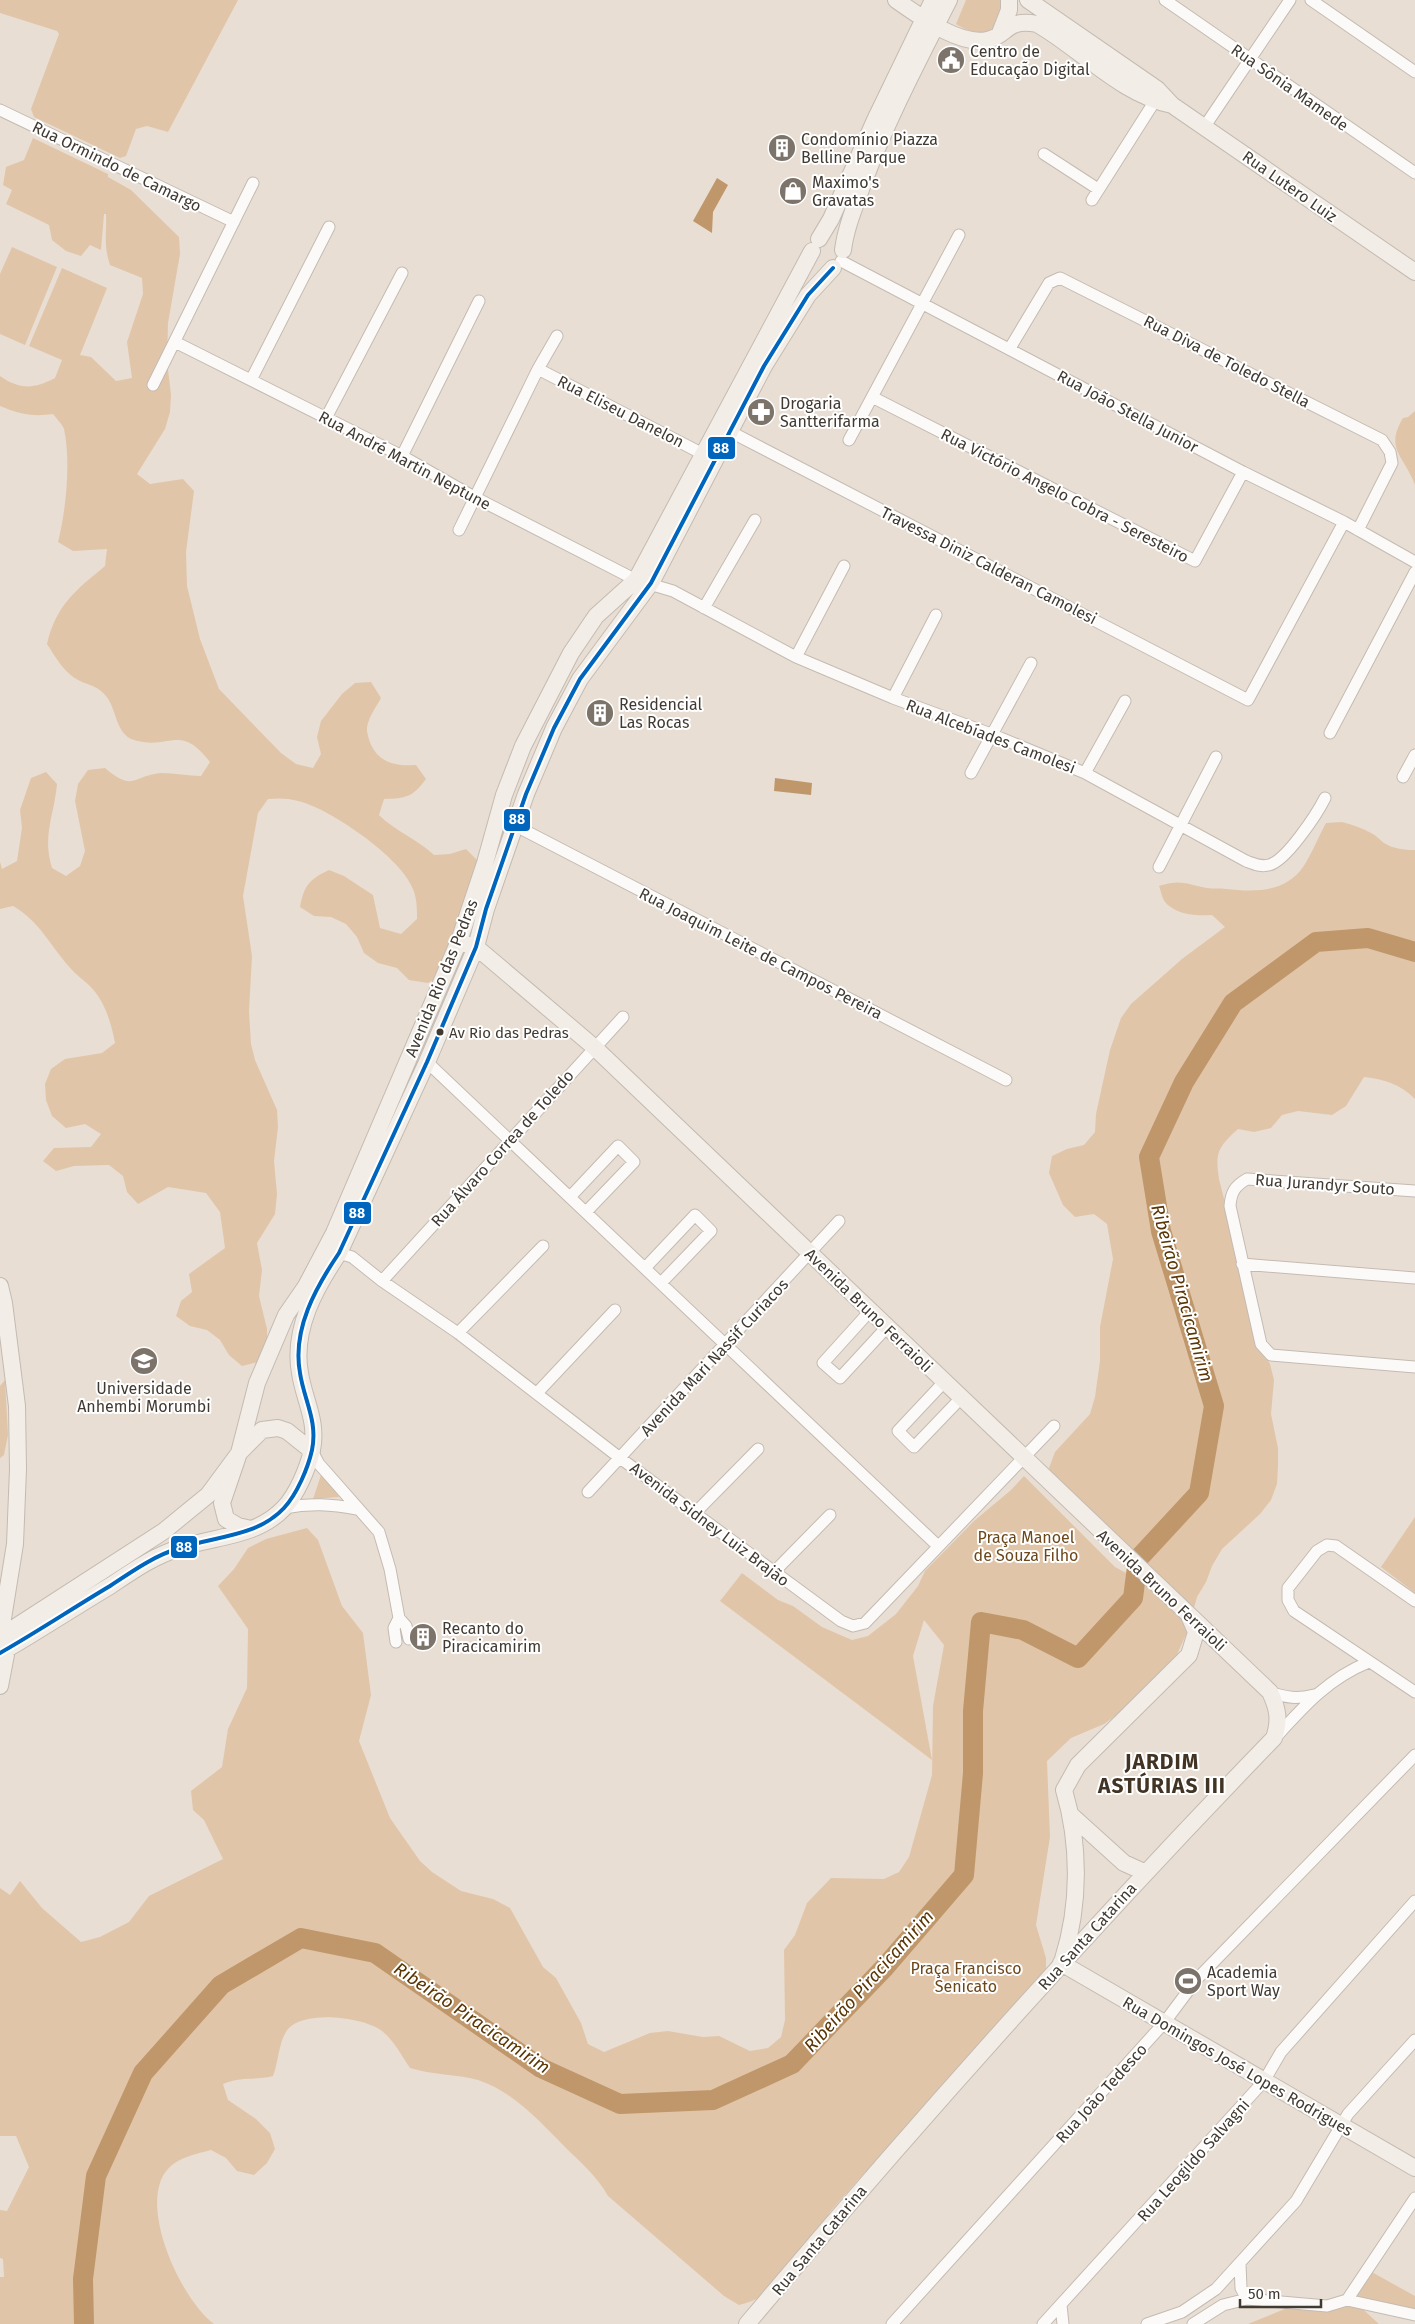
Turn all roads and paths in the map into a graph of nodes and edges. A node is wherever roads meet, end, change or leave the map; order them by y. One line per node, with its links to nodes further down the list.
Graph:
1 (896, 0): 9 (street, Rua Lutero Luiz)
2 (933, 0): 9 (street, Avenida Rio das Pedras)
3 (949, 0): 9 (street, Avenida Rio das Pedras)
4 (1009, 0): 10 (street)
5 (1028, 0): 13 (street, Rua Lutero Luiz)
6 (1165, 0): 11 (street, Rua Sônia Mamede)
7 (1290, 0): 11 (street)
8 (1311, 0): 12 (street)
9 (929, 22): 10 (street, Rua Lutero Luiz); 24 (street, Avenida Rio das Pedras); 25 (street, Avenida Rio das Pedras)
10 (1000, 33): 13 (street, Rua Lutero Luiz)
11 (1249, 58): 15 (street); 17 (street, Rua Sônia Mamede)
12 (1415, 72)
13 (1157, 96): 15 (street, Rua Lutero Luiz); 19 (street)
14 (0, 110): 21 (street, Rua Ormindo de Camargo)
15 (1205, 126): 26 (street, Rua Lutero Luiz)
16 (1044, 154): 19 (street)
17 (1415, 173)
18 (253, 182): 21 (street)
19 (1098, 189): 20 (street)
20 (1092, 200)
21 (234, 222): 31 (street)
22 (328, 227): 34 (street)
23 (958, 235): 29 (street)
24 (816, 245): 25 (street); 25 (street); 40 (street, Avenida Rio das Pedras)
25 (839, 260): 29 (street, Rua João Stella Junior); 38 (street, Avenida Rio das Pedras)
26 (1413, 269)
27 (402, 273): 37 (street)
28 (479, 302): 41 (street)
29 (922, 304): 32 (street, Rua João Stella Junior); 36 (street)
30 (557, 336): 33 (street)
31 (175, 342): 34 (street, Rua André Martin Neptune); 35 (street)
32 (1010, 348): 42 (street, Rua João Stella Junior); 48 (street, Rua Diva de Toledo Stella)
33 (538, 369): 40 (street, Rua Eliseu Danelon); 44 (street)
34 (251, 380): 37 (street, Rua André Martin Neptune)
35 (153, 385)
36 (872, 397): 39 (street); 42 (street, Rua Victório Angelo Cobra - Seresteiro)
37 (326, 418): 41 (street, Rua André Martin Neptune)
38 (729, 431): 43 (street, Avenida Rio das Pedras); 46 (street, Travessa Diniz Calderan Camolesi)
39 (849, 440)
40 (704, 454): 43 (street); 52 (street, Avenida Rio das Pedras)
41 (402, 456): 44 (street, Rua André Martin Neptune)
42 (1243, 472): 46 (street, Rua João Stella Junior)
43 (701, 485): 52 (street, Avenida Rio das Pedras)
44 (474, 497): 47 (street); 52 (street, Rua André Martin Neptune)
45 (755, 520): 53 (street)
46 (1344, 522): 48 (street, Rua João Stella Junior)
47 (459, 530)
48 (1358, 530): 49 (street, Rua João Stella Junior)
49 (1415, 562)
50 (844, 566): 55 (street)
51 (1415, 572): 59 (street)
52 (643, 582): 53 (street, Rua Alcebíades Camolesi); 68 (street, Avenida Rio das Pedras); 70 (street, Avenida Rio das Pedras)
53 (704, 608): 55 (street, Rua Alcebíades Camolesi)
54 (936, 615): 57 (street)
55 (796, 656): 57 (street, Rua Alcebíades Camolesi)
56 (1031, 663): 60 (street)
57 (893, 698): 60 (street, Rua Alcebíades Camolesi)
58 (1125, 701): 63 (street)
59 (1330, 733)
60 (991, 734): 63 (street, Rua Alcebíades Camolesi); 64 (street)
61 (1415, 755): 65 (street)
62 (1216, 757): 67 (street)
63 (1086, 772): 67 (street, Rua Alcebíades Camolesi)
64 (971, 773)
65 (1403, 777)
66 (1323, 802): 67 (street, Rua Alcebíades Camolesi)
67 (1180, 825): 69 (street)
68 (516, 826): 71 (street, Avenida Rio das Pedras); 75 (street, Rua Joaquim Leite de Campos Pereira)
69 (1159, 867)
70 (459, 941): 71 (street, Avenida Bruno Ferraioli); 102 (street, Avenida Rio das Pedras)
71 (476, 947): 73 (street, Avenida Bruno Ferraioli); 74 (street, Avenida Rio das Pedras)
72 (623, 1017): 73 (street, Rua Álvaro Correa de Toledo)
73 (594, 1047): 76 (street, Rua Álvaro Correa de Toledo); 83 (street, Avenida Bruno Ferraioli)
74 (427, 1062): 76 (street); 82 (street, Avenida Rio das Pedras)
75 (1006, 1080)
76 (510, 1140): 78 (street); 87 (street, Rua Álvaro Correa de Toledo)
77 (1415, 1191): 84 (street, Rua Jurandyr Souto)
78 (570, 1197): 79 (street); 79 (street)
79 (586, 1212): 85 (street)
80 (839, 1221): 83 (street, Avenida Mari Nassif Curiacos)
81 (543, 1246): 93 (street)
82 (339, 1253): 87 (street, Avenida Sidney Luiz Brajão); 101 (street, Avenida Rio das Pedras)
83 (810, 1253): 91 (street, Avenida Bruno Ferraioli); 94 (street, Avenida Mari Nassif Curiacos)
84 (1242, 1264): 86 (street); 95 (street)
85 (645, 1268): 88 (street); 88 (street)
86 (1415, 1278)
87 (382, 1281): 93 (street, Avenida Sidney Luiz Brajão)
88 (661, 1283): 94 (street)
89 (0, 1286): 117 (street)
90 (616, 1310): 97 (street)
91 (870, 1311): 92 (street, Avenida Bruno Ferraioli); 92 (street)
92 (887, 1327): 96 (street, Avenida Bruno Ferraioli)
93 (458, 1333): 97 (street, Avenida Sidney Luiz Brajão)
94 (725, 1344): 103 (street, Avenida Mari Nassif Curiacos); 111 (street)
95 (1415, 1367)
96 (944, 1382): 98 (street, Avenida Bruno Ferraioli); 98 (street)
97 (537, 1393): 103 (street, Avenida Sidney Luiz Brajão)
98 (961, 1398): 104 (street, Avenida Bruno Ferraioli)
99 (1054, 1426): 104 (street, Avenida Sidney Luiz Brajão)
100 (758, 1449): 108 (street)
101 (312, 1451): 102 (street); 106 (street, Avenida Rio das Pedras); 107 (street)
102 (239, 1453): 110 (street); 117 (street, Avenida Rio das Pedras)
103 (620, 1458): 105 (street, Avenida Mari Nassif Curiacos); 108 (street, Avenida Sidney Luiz Brajão)
104 (1023, 1458): 111 (street, Avenida Sidney Luiz Brajão); 115 (street, Avenida Bruno Ferraioli)
105 (588, 1492)
106 (284, 1508): 107 (street, Avenida Rio das Pedras); 110 (street, Avenida Rio das Pedras)
107 (357, 1509): 114 (street)
108 (695, 1513): 112 (street, Avenida Sidney Luiz Brajão)
109 (830, 1515): 112 (street)
110 (251, 1529): 117 (street, Avenida Rio das Pedras)
111 (938, 1546): 112 (street, Avenida Sidney Luiz Brajão)
112 (774, 1572)
113 (1415, 1601): 121 (street)
114 (399, 1618): 116 (street); 118 (street)
115 (1190, 1618): 119 (street, Avenida Bruno Ferraioli); 120 (street)
116 (409, 1639)
117 (4, 1641): 122 (street)
118 (396, 1642)
119 (1226, 1650): 120 (street); 123 (street, Avenida Bruno Ferraioli)
120 (1190, 1655): 128 (street)
121 (1369, 1662): 124 (street); 125 (street, Rua Santa Catarina)
122 (0, 1686)
123 (1270, 1692): 125 (street); 126 (street, Avenida Bruno Ferraioli)
124 (1415, 1692)
125 (1314, 1695): 126 (street, Rua Santa Catarina)
126 (1274, 1738): 129 (street, Rua Santa Catarina)
127 (1415, 1755): 132 (street, Rua João Tedesco)
128 (1072, 1816): 129 (street); 131 (street)
129 (1144, 1872): 131 (street, Rua Santa Catarina)
130 (1415, 1900): 134 (street, Rua Leogildo Salvagni)
131 (1061, 1963): 132 (street, Rua Domingos José Lopes Rodrigues); 145 (street, Rua Santa Catarina)
132 (1164, 2023): 134 (street, Rua Domingos José Lopes Rodrigues); 146 (street, Rua João Tedesco)
133 (1415, 2040): 135 (street)
134 (1264, 2081): 135 (street, Rua Domingos José Lopes Rodrigues); 142 (street, Rua Leogildo Salvagni)
135 (1340, 2125): 136 (street, Rua Domingos José Lopes Rodrigues); 138 (street)
136 (1415, 2168)
137 (1415, 2198): 141 (street)
138 (1240, 2264): 139 (street); 140 (street)
139 (1216, 2289): 143 (street); 149 (street)
140 (1247, 2298): 141 (street); 143 (street)
141 (1347, 2300): 144 (street)
142 (1061, 2305): 147 (street, Rua Leogildo Salvagni); 148 (street)
143 (1223, 2305): 150 (street)
144 (1415, 2315)
145 (747, 2324)
146 (892, 2324)
147 (1043, 2324)
148 (1063, 2324)
149 (1149, 2324)
150 (1192, 2324)

